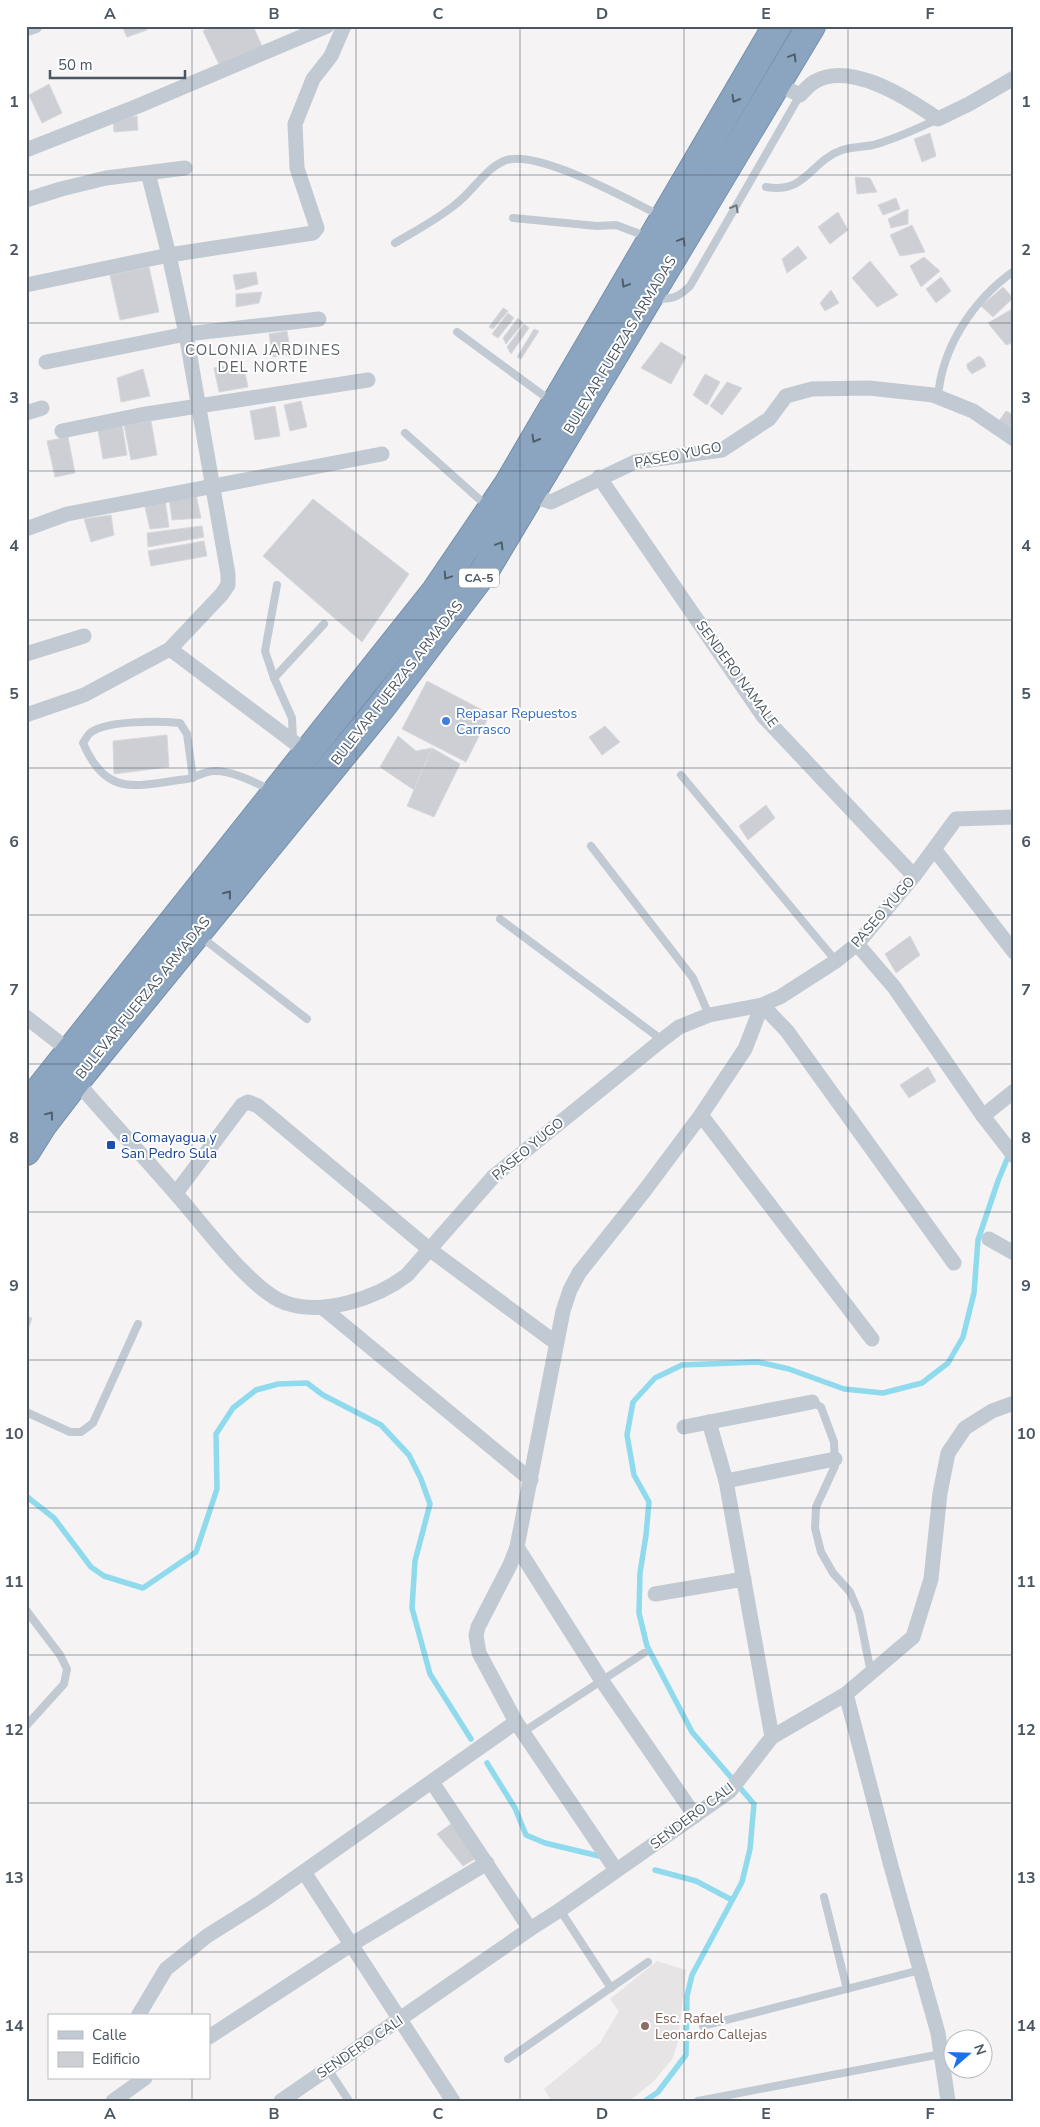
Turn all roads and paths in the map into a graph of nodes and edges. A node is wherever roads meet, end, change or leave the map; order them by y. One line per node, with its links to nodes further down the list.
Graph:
1 (34, 26): 6 (street)
2 (327, 26): 10 (street)
3 (344, 26): 18 (street)
4 (777, 26): 16 (highway, BULEVAR FUERZAS ARMADAS / CA-5, one-way to 16)
5 (811, 26): 8 (highway, BULEVAR FUERZAS ARMADAS / CA-5, one-way to 5)
6 (26, 29)
7 (1014, 78): 9 (street)
8 (788, 90): 9 (street); 37 (highway, BULEVAR FUERZAS ARMADAS / CA-5, one-way to 8)
9 (938, 120): 13 (lane)
10 (26, 150)
11 (185, 168): 12 (street)
12 (148, 173): 14 (street); 18 (street)
13 (766, 187)
14 (26, 200)
15 (513, 218): 16 (lane)
16 (659, 228): 17 (lane); 27 (highway, BULEVAR FUERZAS ARMADAS / CA-5, one-way to 27)
17 (395, 243)
18 (169, 255): 20 (street); 23 (street)
19 (1014, 272): 26 (lane)
20 (26, 285)
21 (319, 319): 23 (street)
22 (457, 332): 27 (lane)
23 (186, 334): 24 (street); 28 (street)
24 (46, 362)
25 (368, 380): 28 (street)
26 (938, 397): 33 (street, PASEO YUGO); 35 (street, PASEO YUGO)
27 (555, 404): 38 (highway, BULEVAR FUERZAS ARMADAS / CA-5, one-way to 38)
28 (199, 406): 31 (street); 36 (street)
29 (42, 408): 30 (street)
30 (26, 413)
31 (62, 431)
32 (404, 432): 38 (lane)
33 (1014, 439)
34 (382, 454): 36 (street)
35 (599, 478): 37 (street, PASEO YUGO); 54 (street, SENDERO NAMALE)
36 (213, 486): 39 (street); 43 (street)
37 (530, 495): 56 (highway, BULEVAR FUERZAS ARMADAS / CA-5, one-way to 37)
38 (491, 510): 47 (highway, BULEVAR FUERZAS ARMADAS / CA-5, one-way to 47)
39 (26, 529)
40 (277, 585): 45 (lane)
41 (324, 624): 45 (lane)
42 (84, 636): 44 (street)
43 (170, 649): 46 (street); 47 (street)
44 (26, 654)
45 (274, 678): 47 (lane)
46 (26, 715)
47 (300, 747): 50 (highway, BULEVAR FUERZAS ARMADAS / CA-5)
48 (681, 775): 59 (lane)
49 (193, 778): 49 (lane); 50 (lane)
50 (275, 792): 65 (highway, BULEVAR FUERZAS ARMADAS / CA-5)
51 (1014, 817): 53 (street, PASEO YUGO)
52 (591, 846): 61 (lane)
53 (934, 850): 54 (street, PASEO YUGO); 58 (street)
54 (914, 876): 57 (street, PASEO YUGO)
55 (500, 919): 64 (lane)
56 (196, 934): 63 (lane); 66 (highway, BULEVAR FUERZAS ARMADAS / CA-5)
57 (857, 944): 59 (street, PASEO YUGO); 70 (street)
58 (1014, 952)
59 (836, 961): 60 (street, PASEO YUGO)
60 (762, 1005): 61 (street, PASEO YUGO); 69 (street); 77 (street)
61 (709, 1015): 64 (street, PASEO YUGO)
62 (26, 1017): 65 (street)
63 (307, 1018)
64 (662, 1040): 75 (street, PASEO YUGO)
65 (71, 1052): 68 (highway, BULEVAR FUERZAS ARMADAS / CA-5)
66 (76, 1081): 71 (highway, BULEVAR FUERZAS ARMADAS / CA-5, one-way to 66); 73 (street, PASEO YUGO)
67 (1014, 1091): 70 (street)
68 (26, 1107)
69 (701, 1115): 80 (street); 81 (street)
70 (983, 1116): 72 (street)
71 (26, 1151)
72 (1014, 1156)
73 (176, 1193): 75 (street); 78 (street, PASEO YUGO)
74 (989, 1239): 76 (street)
75 (429, 1249): 78 (street, PASEO YUGO); 81 (street)
76 (1014, 1254)
77 (954, 1263)
78 (323, 1308): 88 (street)
79 (138, 1324): 84 (lane)
80 (872, 1339)
81 (556, 1343): 88 (street)
82 (812, 1402): 85 (street); 87 (lane)
83 (1014, 1403): 95 (street, SENDERO CALI)
84 (26, 1412)
85 (709, 1422): 86 (street); 89 (street)
86 (684, 1427)
87 (835, 1459): 89 (street); 95 (lane)
88 (531, 1480): 90 (street)
89 (726, 1481): 91 (street)
90 (517, 1547): 96 (street); 99 (street)
91 (744, 1579): 92 (street); 100 (street)
92 (655, 1594)
93 (26, 1610): 98 (lane)
94 (644, 1653): 96 (lane)
95 (871, 1673): 97 (street, SENDERO CALI)
96 (602, 1680): 99 (lane); 102 (street)
97 (846, 1694): 100 (street, SENDERO CALI); 111 (street)
98 (26, 1726)
99 (520, 1727): 101 (street); 104 (street)
100 (772, 1737): 102 (street, SENDERO CALI)
101 (432, 1782): 103 (street); 105 (street)
102 (695, 1816): 104 (street, SENDERO CALI)
103 (487, 1863): 108 (street); 109 (street)
104 (616, 1870): 107 (street, SENDERO CALI)
105 (304, 1872): 109 (street); 114 (street)
106 (824, 1897): 113 (lane)
107 (560, 1910): 108 (street, SENDERO CALI); 112 (lane)
108 (530, 1929): 115 (street, SENDERO CALI)
109 (352, 1944): 115 (street); 117 (street)
110 (648, 1962): 112 (lane)
111 (920, 1970): 113 (lane); 118 (street)
112 (611, 1988): 119 (lane)
113 (847, 1989): 116 (lane)
114 (139, 2014)
115 (400, 2020): 120 (street, SENDERO CALI); 126 (street)
116 (703, 2026)
117 (210, 2036)
118 (941, 2054): 127 (lane); 128 (street)
119 (508, 2059)
120 (328, 2069): 124 (street, SENDERO CALI); 125 (lane)
121 (140, 2080): 122 (street)
122 (127, 2085): 123 (street)
123 (113, 2101)
124 (281, 2101)
125 (349, 2101)
126 (453, 2101)
127 (698, 2101)
128 (948, 2101)

